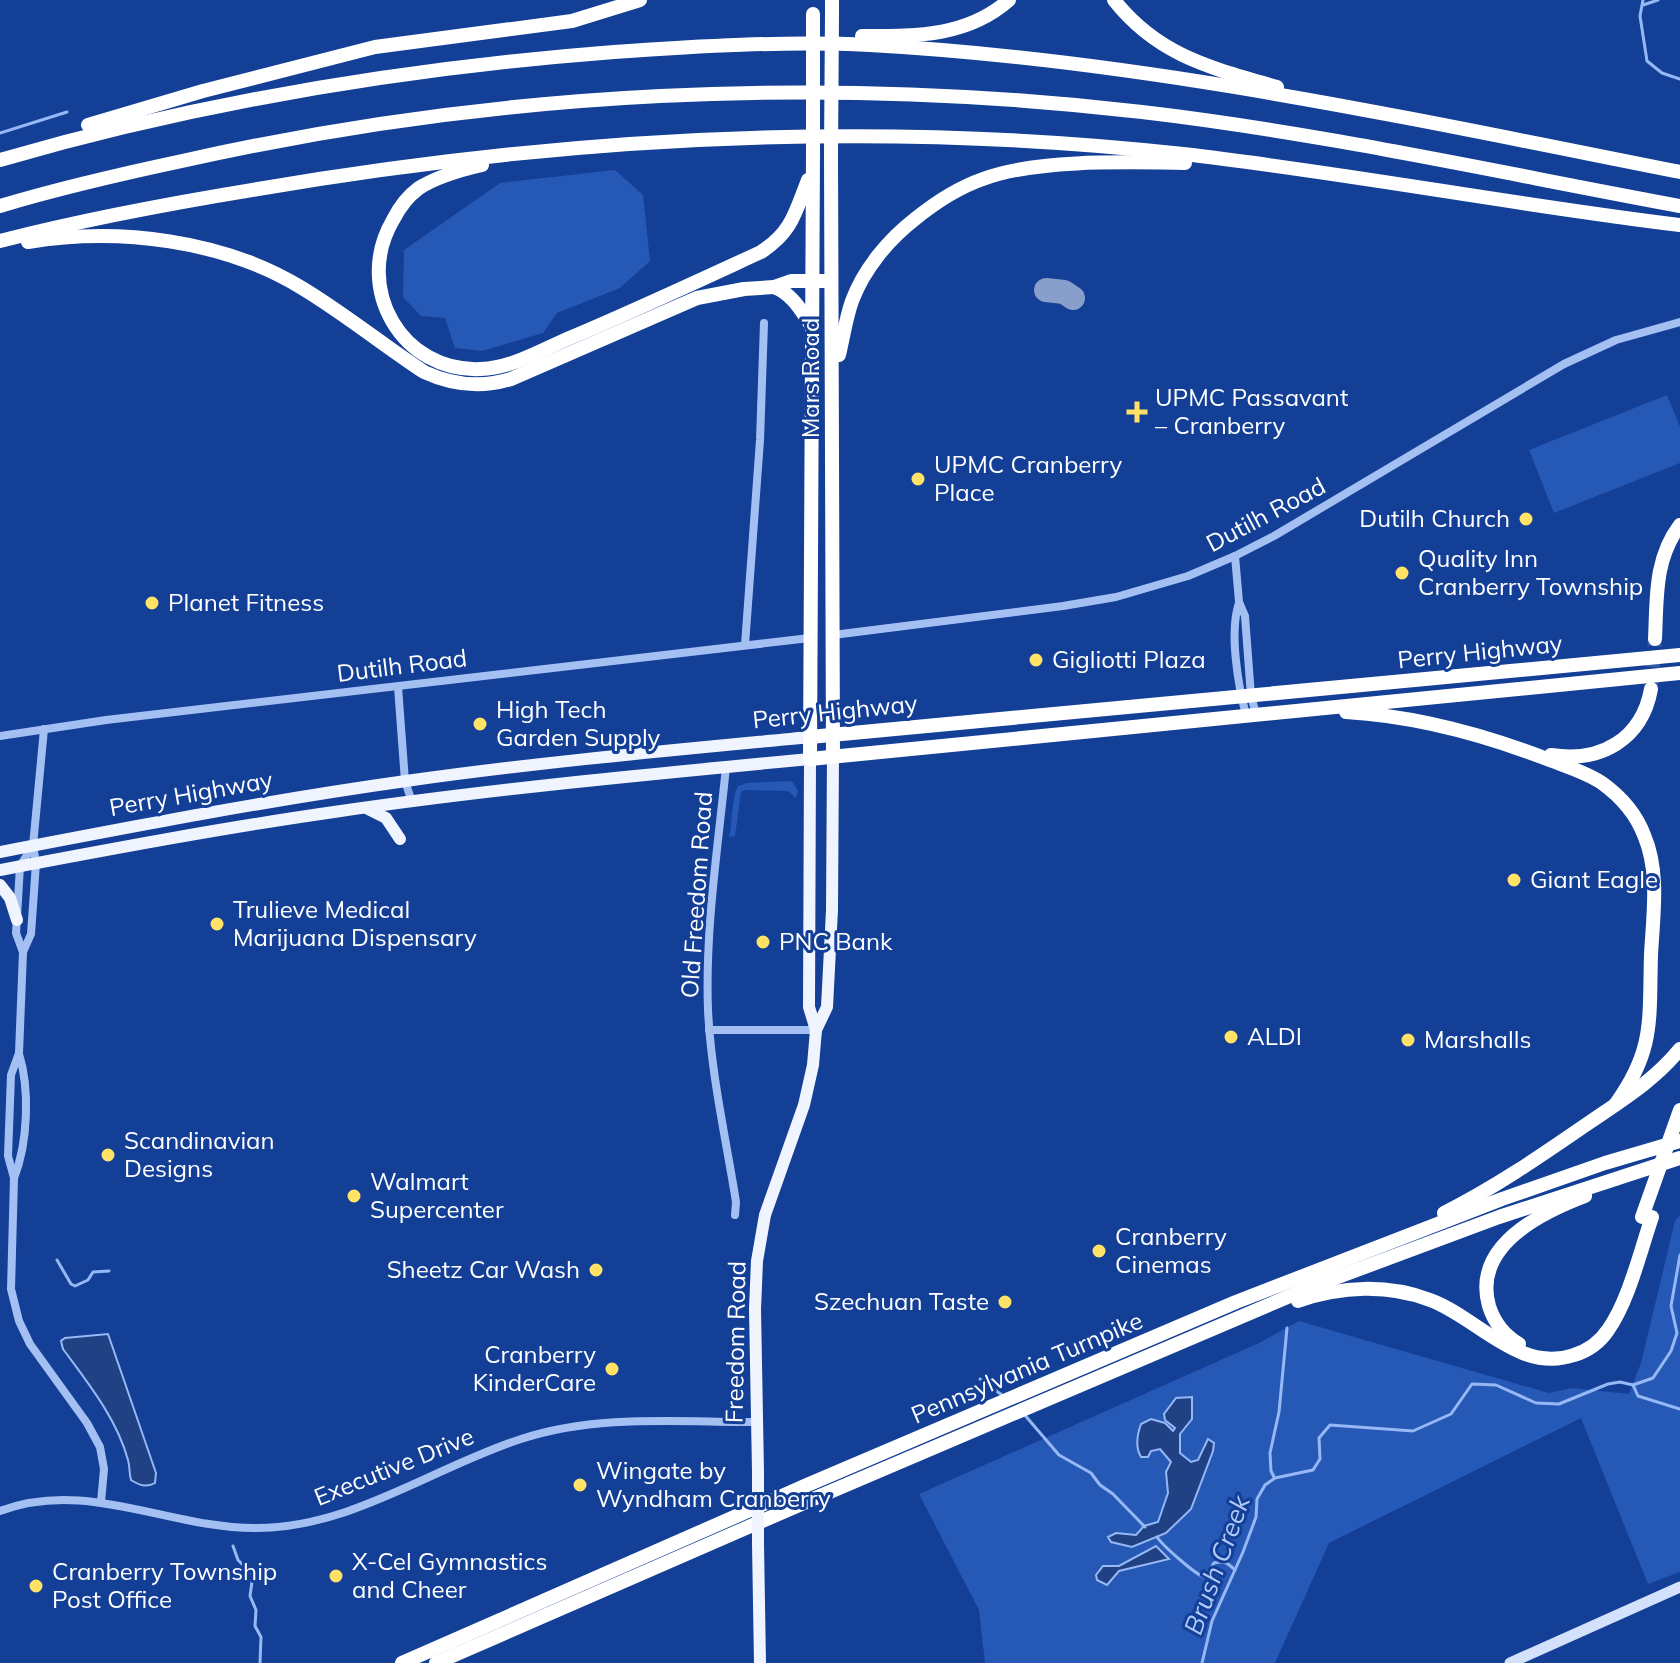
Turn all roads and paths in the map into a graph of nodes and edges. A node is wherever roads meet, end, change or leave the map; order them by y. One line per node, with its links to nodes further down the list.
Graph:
1 (640, 0): 9 (highway)
2 (1009, 0): 6 (highway)
3 (1114, 0): 7 (highway)
4 (813, 7): 11 (highway, Mars Road, bridge)
5 (832, 7): 19 (highway, Mars Road, bridge)
6 (752, 45): 7 (highway); 10 (highway)
7 (1327, 102): 13 (highway)
8 (586, 148): 11 (highway); 12 (highway); 17 (highway)
9 (0, 152)
10 (0, 160)
11 (813, 161): 18 (highway, Mars Road)
12 (1245, 163): 16 (highway); 24 (highway)
13 (1680, 172)
14 (0, 206): 15 (highway)
15 (1680, 206)
16 (1680, 228)
17 (0, 244): 20 (highway)
18 (811, 280): 19 (highway); 20 (highway); 23 (highway, Mars Road)
19 (831, 281): 24 (highway, Mars Road)
20 (774, 287): 23 (highway)
21 (1680, 322): 26 (street, Dutilh Road)
22 (764, 323): 30 (street, Mars Road)
23 (811, 325): 28 (highway, Mars Road)
24 (833, 378): 27 (highway, Mars Road)
25 (1680, 525): 29 (highway)
26 (1235, 556): 27 (street, Dutilh Road); 35 (street)
27 (833, 635): 39 (highway, Mars Road)
28 (810, 638): 30 (street, Dutilh Road); 41 (highway, Mars Road)
29 (1655, 639)
30 (745, 645): 33 (street, Dutilh Road)
31 (1680, 655): 35 (highway, Perry Highway)
32 (1680, 673): 36 (highway, Perry Highway)
33 (398, 687): 38 (street, Dutilh Road); 46 (street)
34 (1651, 689): 42 (highway)
35 (1246, 697): 37 (street); 39 (highway, Perry Highway)
36 (1303, 709): 37 (highway, Perry Highway); 42 (highway)
37 (1251, 714): 43 (highway, Perry Highway)
38 (44, 729): 40 (street, Dutilh Road); 50 (street)
39 (833, 734): 41 (highway, Perry Highway); 43 (highway, Mars Road)
40 (0, 736)
41 (810, 737): 44 (highway, Freedom Road); 46 (main road, Perry Highway)
42 (1524, 750): 62 (highway)
43 (833, 755): 44 (highway, Perry Highway); 59 (main road, Freedom Road)
44 (810, 759): 45 (main road, Perry Highway); 59 (main road, Freedom Road)
45 (726, 767): 47 (main road, Perry Highway); 58 (street, Old Freedom Road)
46 (405, 781): 47 (street); 50 (main road, Perry Highway)
47 (407, 802): 48 (main road, Perry Highway)
48 (365, 807): 49 (main road); 52 (main road, Perry Highway)
49 (400, 839)
50 (33, 846): 51 (main road, Perry Highway); 52 (street); 53 (street)
51 (0, 852)
52 (36, 863): 53 (main road, Perry Highway); 57 (street)
53 (20, 866): 54 (main road, Perry Highway); 56 (street)
54 (0, 870)
55 (0, 885): 56 (main road)
56 (17, 920): 57 (street)
57 (23, 952): 61 (street)
58 (709, 1030): 59 (street); 67 (street, Old Freedom Road)
59 (816, 1030): 71 (main road, Freedom Road)
60 (1680, 1049): 62 (highway)
61 (19, 1053): 66 (street); 66 (street)
62 (1615, 1105): 69 (highway)
63 (1680, 1110): 68 (highway, bridge)
64 (1680, 1140): 68 (highway); 69 (highway, Pennsylvania Turnpike)
65 (1674, 1160): 68 (highway); 70 (highway, Pennsylvania Turnpike)
66 (14, 1178): 72 (street)
67 (735, 1215)
68 (1647, 1217): 70 (highway)
69 (1357, 1254): 75 (highway, Pennsylvania Turnpike)
70 (1246, 1315): 76 (highway, Pennsylvania Turnpike)
71 (756, 1422): 72 (street, Executive Drive); 77 (main road, Freedom Road, bridge)
72 (101, 1502): 73 (street, Executive Drive)
73 (0, 1511)
74 (1680, 1587): 78 (street)
75 (402, 1663)
76 (436, 1663)
77 (760, 1663)
78 (1510, 1663)

